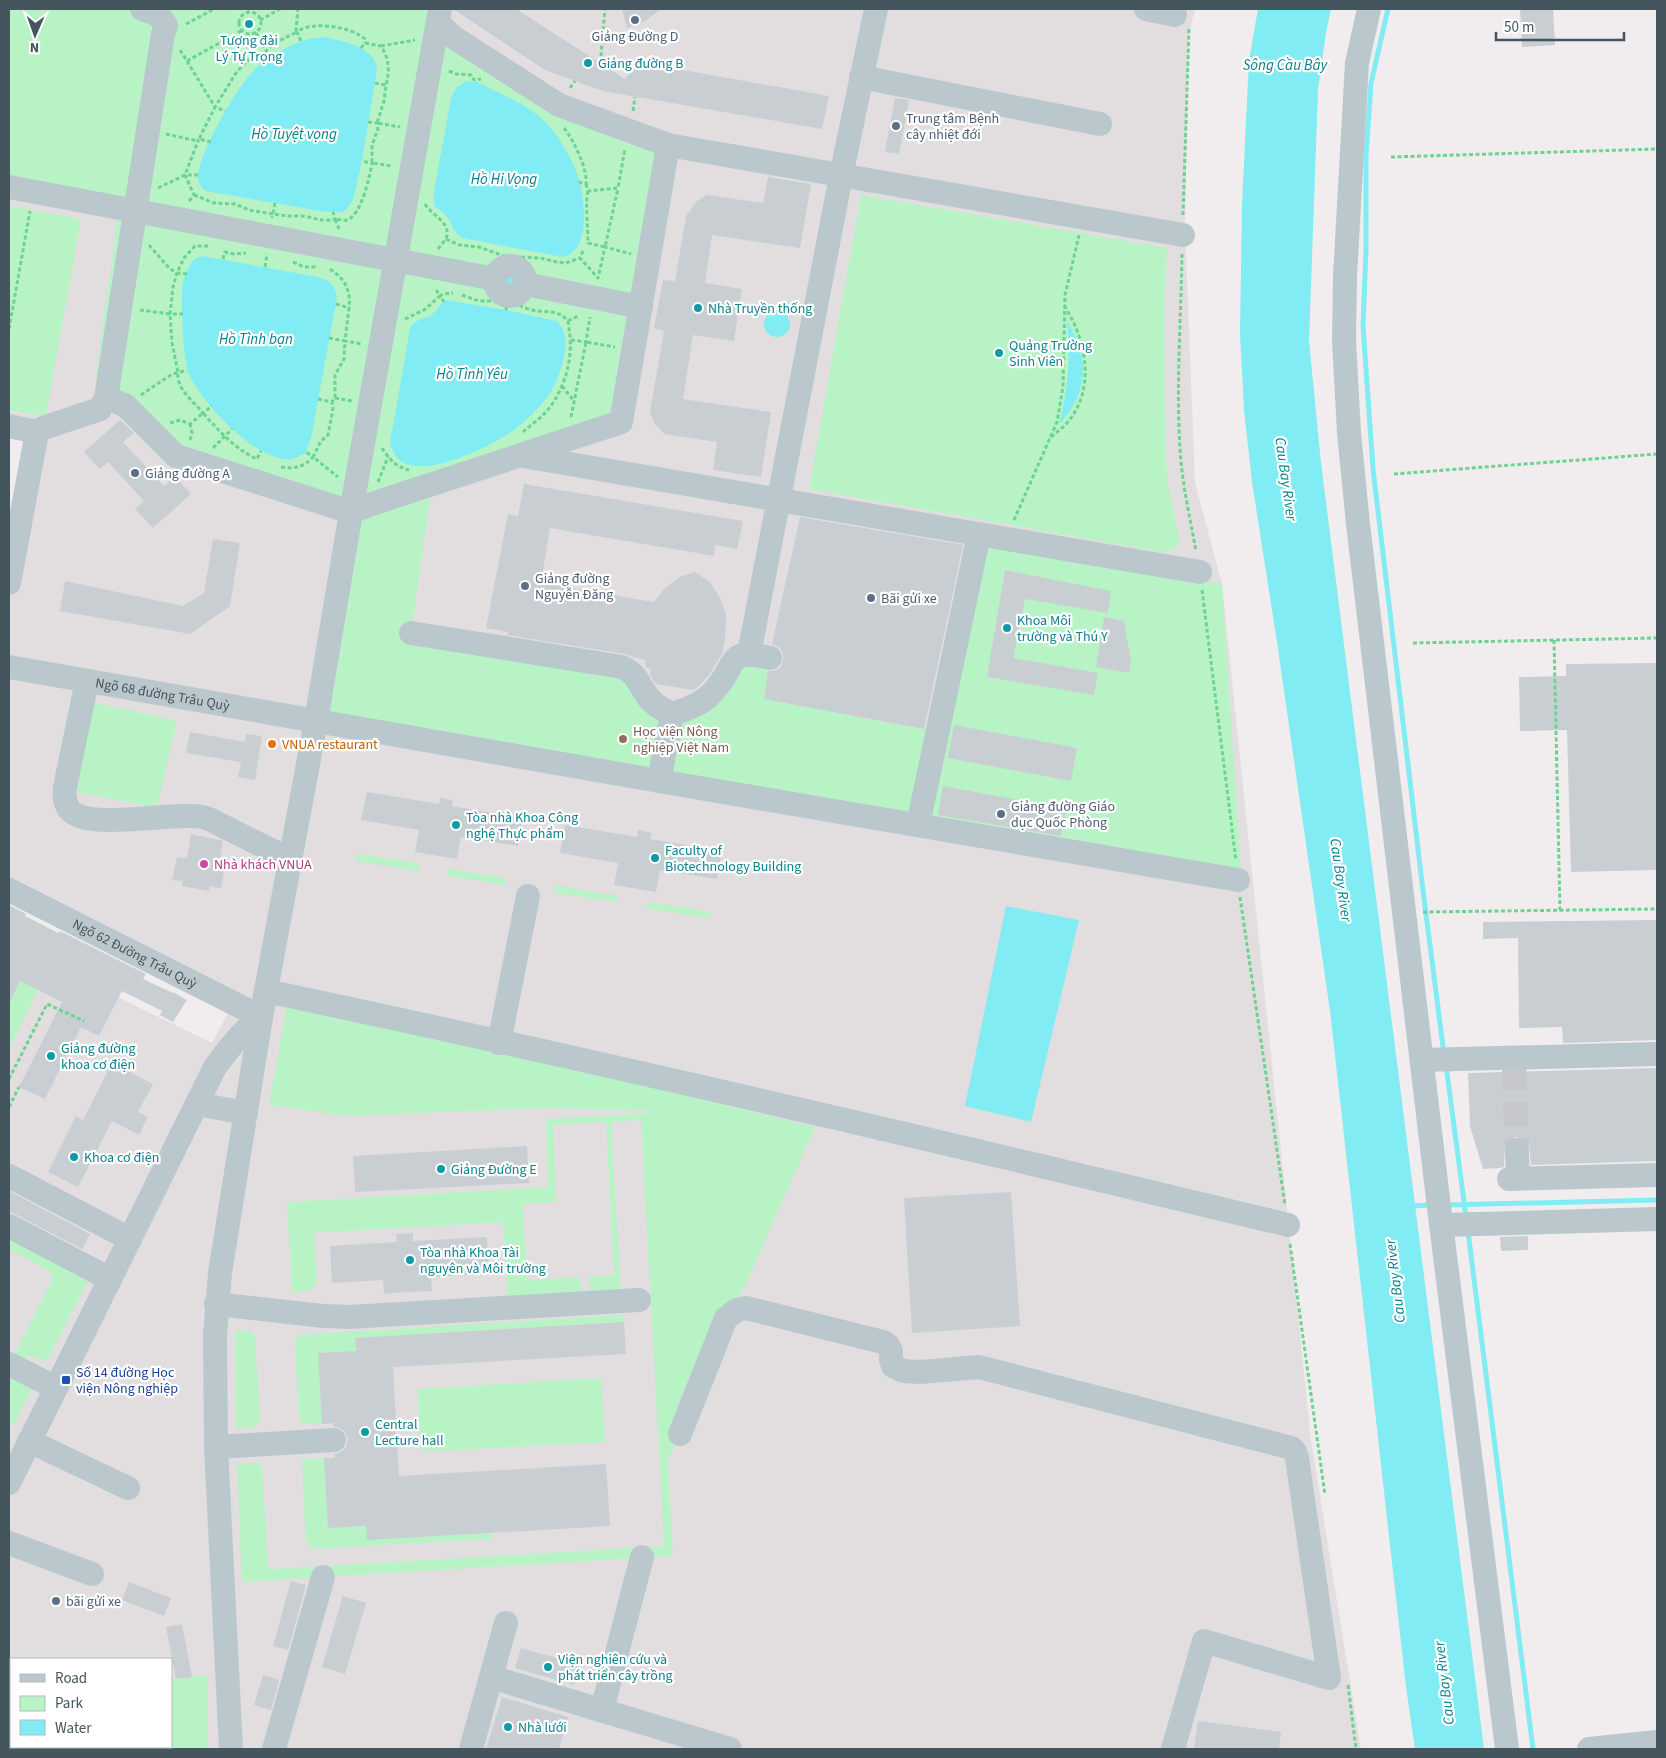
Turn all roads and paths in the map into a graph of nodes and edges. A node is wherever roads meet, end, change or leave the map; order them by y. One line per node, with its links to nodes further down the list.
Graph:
1 (142, 9): 16 (street)
2 (214, 9): 16 (path)
3 (241, 9): 10 (path)
4 (280, 9): 13 (path)
5 (298, 9): 15 (path)
6 (605, 9): 24 (path)
7 (876, 9): 27 (street)
8 (1146, 9): 11 (street)
9 (1369, 9): 148 (street)
10 (244, 13): 13 (path); 14 (path)
11 (1175, 15)
12 (439, 16): 38 (street); 69 (street)
13 (260, 20): 17 (path)
14 (241, 31): 17 (path); 26 (path)
15 (297, 32): 19 (path); 20 (path); 23 (path)
16 (167, 33): 26 (path); 37 (street)
17 (256, 33): 23 (path)
18 (416, 40): 21 (path)
19 (302, 41)
20 (365, 43): 21 (path); 22 (path)
21 (381, 46): 29 (path)
22 (361, 48)
23 (266, 52): 25 (path); 30 (path)
24 (602, 56)
25 (270, 58)
26 (187, 61): 30 (path)
27 (861, 77): 34 (street); 49 (street)
28 (375, 83): 29 (path)
29 (386, 85): 33 (path)
30 (216, 107): 31 (path); 39 (path)
31 (225, 111)
32 (368, 122): 33 (path)
33 (377, 123): 35 (path); 45 (path)
34 (1100, 124)
35 (402, 127)
36 (563, 127): 51 (path)
37 (148, 130): 39 (path); 57 (street)
38 (629, 131): 41 (street); 53 (path)
39 (198, 140): 40 (path); 48 (path)
40 (210, 142)
41 (668, 145): 49 (street); 68 (street)
42 (1657, 149): 43 (path)
43 (1391, 157)
44 (362, 161): 45 (path)
45 (372, 163): 46 (path); 60 (path)
46 (396, 167)
47 (198, 175): 48 (path)
48 (185, 176): 57 (path); 61 (path)
49 (840, 176): 59 (street); 120 (street)
50 (579, 182): 51 (path)
51 (586, 184): 54 (path)
52 (9, 187): 55 (street)
53 (618, 188): 54 (path); 63 (path)
54 (588, 191): 63 (path)
55 (34, 192): 57 (street); 86 (path)
56 (275, 203): 60 (path)
57 (135, 212): 61 (street); 71 (path); 78 (street)
58 (333, 212): 60 (path)
59 (1083, 218): 62 (street); 77 (path)
60 (335, 219): 65 (path)
61 (183, 220): 65 (street)
62 (1182, 235)
63 (605, 247): 67 (path); 68 (path)
64 (215, 248): 71 (path)
65 (345, 251): 69 (street); 80 (path)
66 (582, 251): 67 (path)
67 (580, 258): 70 (path)
68 (649, 259): 79 (street)
69 (396, 260): 70 (street); 121 (street)
70 (432, 267): 73 (path); 79 (street)
71 (178, 273): 72 (path); 83 (path)
72 (187, 274)
73 (440, 296): 74 (path); 75 (path); 85 (path)
74 (444, 302)
75 (507, 302): 81 (path); 88 (path)
76 (336, 304): 80 (path)
77 (1064, 305): 106 (path); 106 (path)
78 (120, 307): 83 (path); 96 (street)
79 (641, 307): 92 (street)
80 (349, 308): 89 (path)
81 (506, 310)
82 (591, 312): 90 (path)
83 (170, 314): 84 (path); 94 (path)
84 (183, 314)
85 (400, 321)
86 (9, 329)
87 (329, 338): 89 (path)
88 (571, 340): 90 (path); 95 (path)
89 (345, 341): 91 (path); 99 (path)
90 (586, 342): 92 (path); 98 (path)
91 (368, 345)
92 (634, 350): 107 (street)
93 (188, 371): 94 (path)
94 (178, 372): 96 (path); 101 (path)
95 (562, 386): 98 (path); 113 (path)
96 (130, 399): 105 (street); 121 (street)
97 (318, 400): 99 (path)
98 (574, 400): 107 (path)
99 (332, 402): 114 (path)
100 (212, 406): 101 (path)
101 (204, 413): 103 (path); 115 (path)
102 (163, 419): 103 (path)
103 (190, 424): 108 (path)
104 (9, 426): 105 (street)
105 (37, 432): 124 (street)
106 (1050, 438): 123 (path)
107 (566, 440): 113 (street)
108 (188, 444)
109 (381, 445): 118 (path)
110 (261, 451): 115 (path)
111 (306, 452): 114 (path)
112 (1657, 454): 119 (path)
113 (519, 456): 120 (street); 121 (street)
114 (313, 457): 117 (path); 121 (path)
115 (257, 459): 116 (path)
116 (262, 461)
117 (278, 466)
118 (412, 471)
119 (1394, 474)
120 (779, 500): 122 (street); 132 (street)
121 (353, 501): 133 (street)
122 (979, 534): 123 (street); 135 (street)
123 (1010, 540): 125 (street)
124 (10, 569)
125 (1200, 572)
126 (411, 633): 132 (street)
127 (1657, 638): 128 (path)
128 (1554, 640): 129 (path); 141 (path)
129 (1413, 643)
130 (9, 667): 131 (street, Ngõ 68 đường Trâu Quỳ)
131 (87, 681): 133 (street, Ngõ 68 đường Trâu Quỳ); 136 (street)
132 (672, 714): 134 (street)
133 (316, 721): 134 (street, Ngõ 68 đường Trâu Quỳ); 136 (street)
134 (659, 782): 135 (street, Ngõ 68 đường Trâu Quỳ)
135 (918, 825): 137 (street, Ngõ 68 đường Trâu Quỳ)
136 (289, 859): 143 (street)
137 (1238, 880)
138 (9, 890): 144 (street, Ngõ 62 Đường Trâu Quỳ)
139 (528, 896): 146 (street)
140 (1657, 909): 141 (path)
141 (1560, 910): 142 (path)
142 (1432, 911)
143 (266, 991): 144 (street); 146 (street)
144 (261, 1017): 151 (street); 153 (street)
145 (84, 1021): 149 (path)
146 (499, 1042): 159 (street)
147 (1657, 1054): 148 (street)
148 (1427, 1060): 158 (street)
149 (9, 1079)
150 (19, 1087): 152 (path)
151 (197, 1104): 153 (street); 161 (street)
152 (9, 1107)
153 (246, 1113): 164 (street)
154 (1517, 1151): 155 (street)
155 (1657, 1175)
156 (9, 1176): 161 (street)
157 (1657, 1219): 158 (street)
158 (1446, 1224): 186 (street)
159 (1288, 1225)
160 (9, 1226): 162 (street)
161 (130, 1239): 162 (street)
162 (110, 1279): 166 (street)
163 (639, 1300): 164 (street)
164 (216, 1304): 170 (street)
165 (9, 1364): 166 (street)
166 (56, 1388): 169 (street)
167 (680, 1434): 185 (street)
168 (334, 1440): 170 (street)
169 (29, 1442): 171 (street); 172 (street)
170 (216, 1447): 181 (street)
171 (9, 1483)
172 (128, 1488)
173 (9, 1543): 175 (street)
174 (642, 1556): 179 (street)
175 (92, 1574)
176 (322, 1577): 182 (street)
177 (506, 1624): 178 (street)
178 (491, 1677): 179 (street); 183 (street)
179 (602, 1710): 184 (street)
180 (1657, 1742): 187 (street)
181 (231, 1749)
182 (274, 1749)
183 (471, 1749)
184 (730, 1749)
185 (1173, 1749)
186 (1507, 1749)
187 (1599, 1749)

